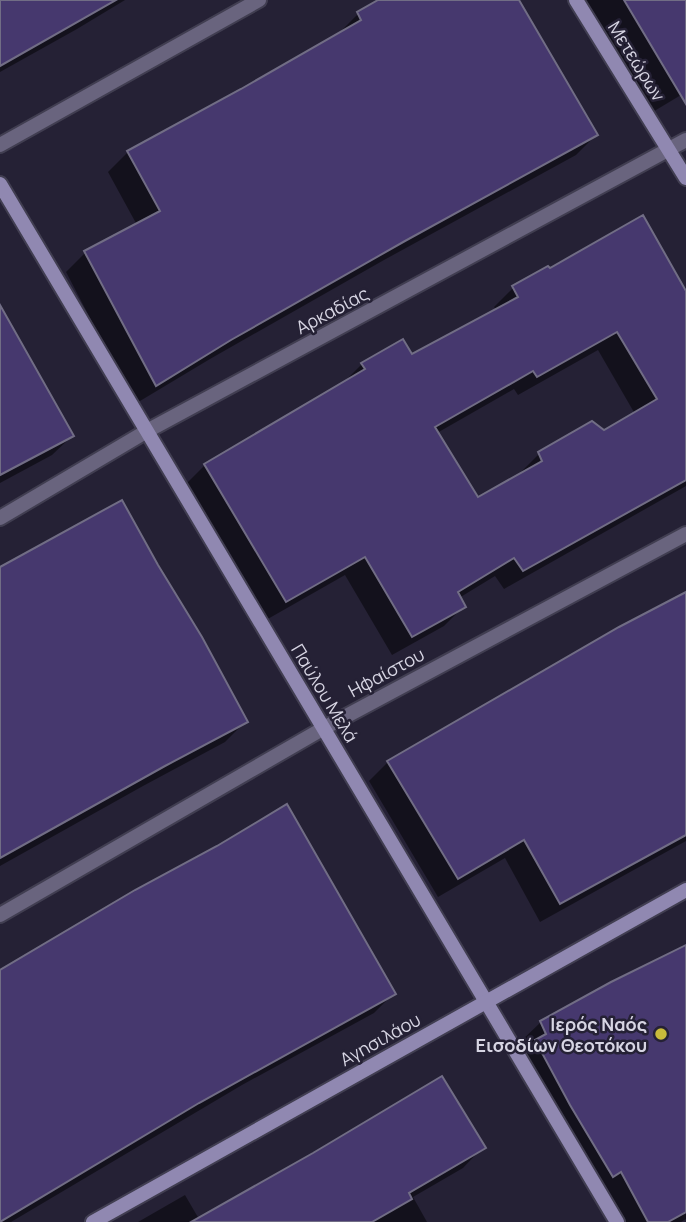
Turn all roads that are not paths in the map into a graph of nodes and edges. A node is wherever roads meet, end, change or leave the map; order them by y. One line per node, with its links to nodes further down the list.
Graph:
1 (258, 0): 4 (street)
2 (576, 0): 5 (street, Μετεώρων)
3 (686, 140): 5 (street, Αρκαδίας)
4 (0, 145)
5 (669, 150): 6 (street, Μετεώρων); 8 (street, Αρκαδίας)
6 (686, 178)
7 (0, 184): 8 (street, Παύλου Μελά)
8 (147, 431): 9 (street, Αρκαδίας); 11 (street, Παύλου Μελά)
9 (0, 518)
10 (686, 534): 11 (street, Ηφαίστου)
11 (324, 728): 13 (street, Ηφαίστου); 14 (street, Παύλου Μελά)
12 (686, 890): 14 (street, Αγησιλάου)
13 (0, 915)
14 (486, 1001): 15 (street, Αγησιλάου); 16 (street, Παύλου Μελά)
15 (93, 1222)
16 (617, 1222)

